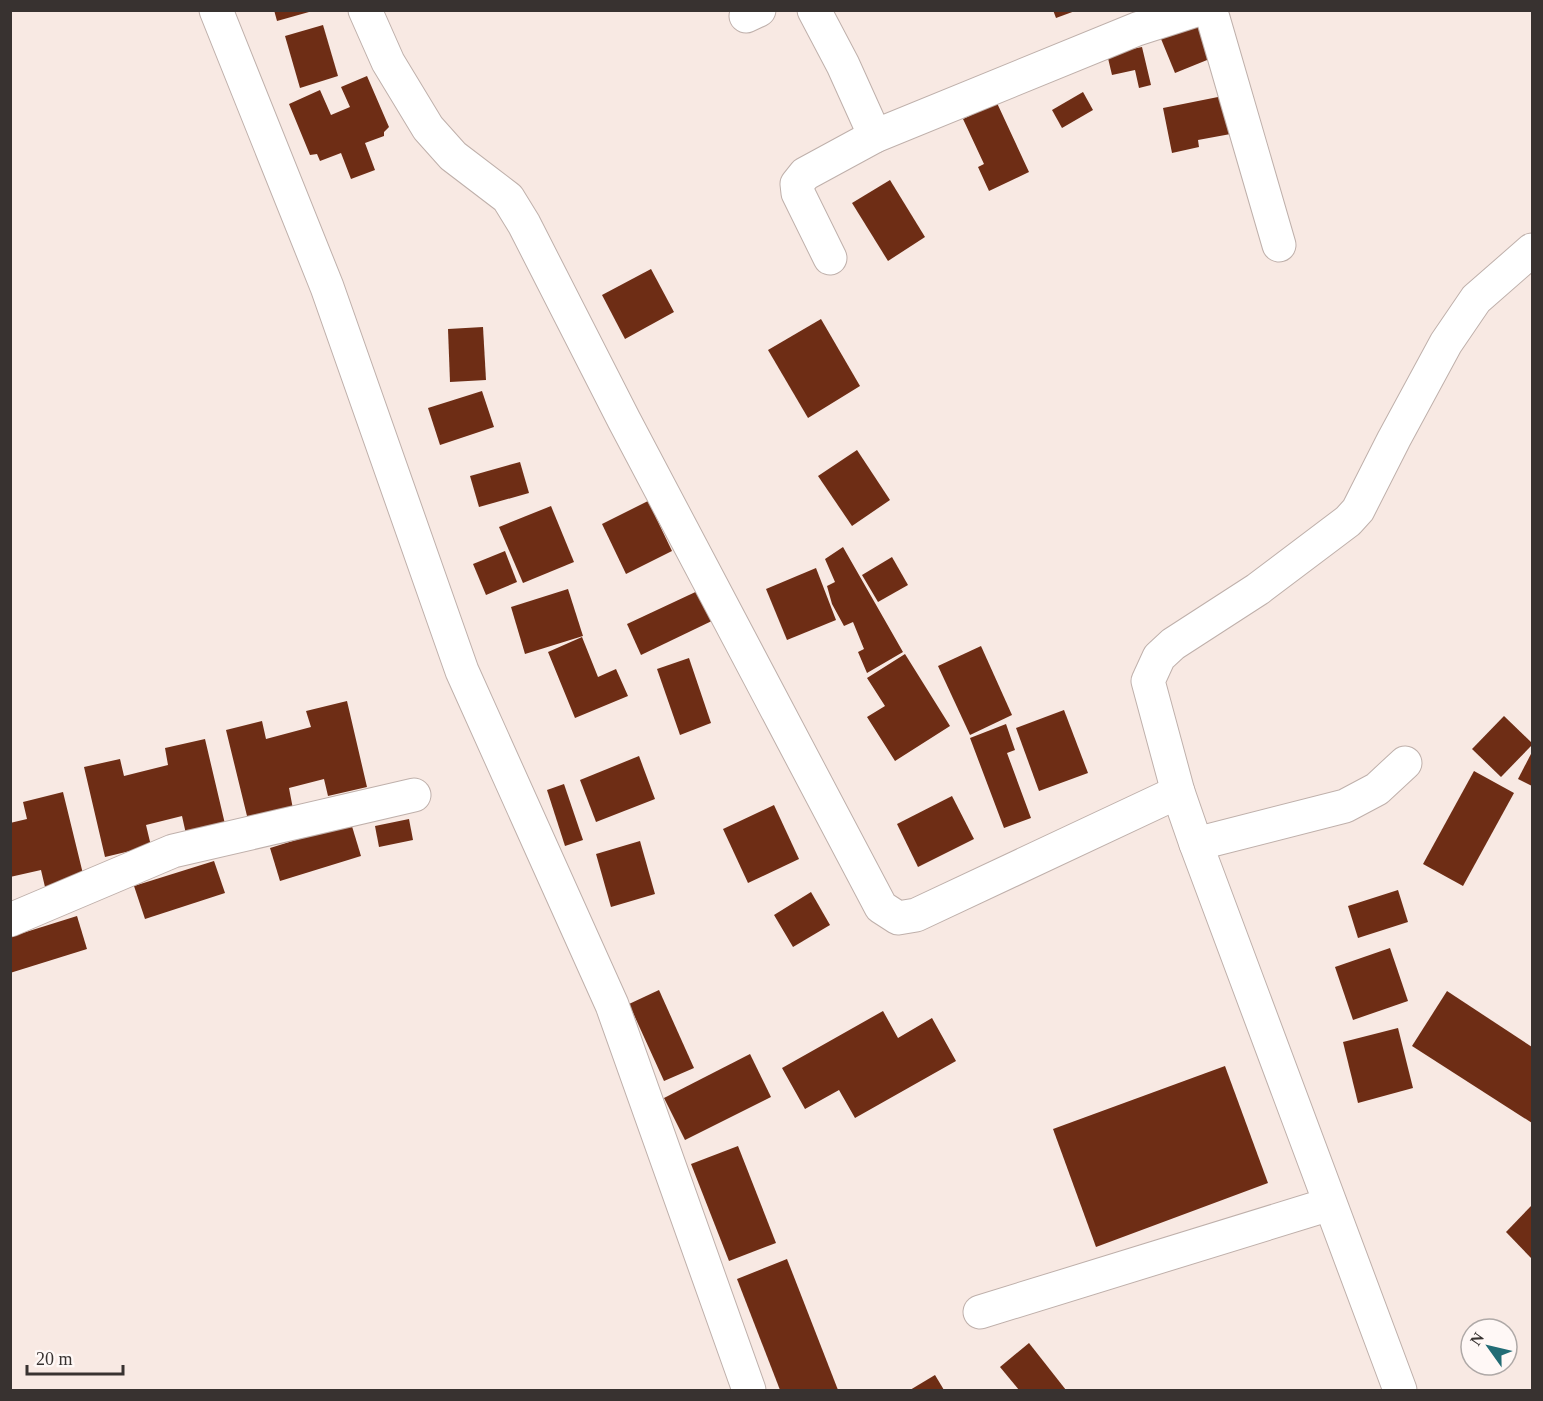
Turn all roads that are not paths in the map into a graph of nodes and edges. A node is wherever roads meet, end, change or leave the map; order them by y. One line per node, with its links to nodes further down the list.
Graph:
1 (216, 10): 18 (street)
2 (365, 10): 12 (street)
3 (814, 10): 7 (street)
4 (1196, 10): 6 (street)
5 (1208, 10): 8 (street)
6 (1133, 20): 7 (street)
7 (875, 136): 10 (street)
8 (1279, 245)
9 (1533, 250): 12 (street)
10 (830, 258)
11 (1405, 763): 14 (street)
12 (1178, 792): 14 (street)
13 (414, 795): 15 (street)
14 (1196, 844): 16 (street)
15 (10, 920)
16 (1330, 1204): 17 (street); 19 (street)
17 (980, 1312)
18 (749, 1390)
19 (1400, 1390)

